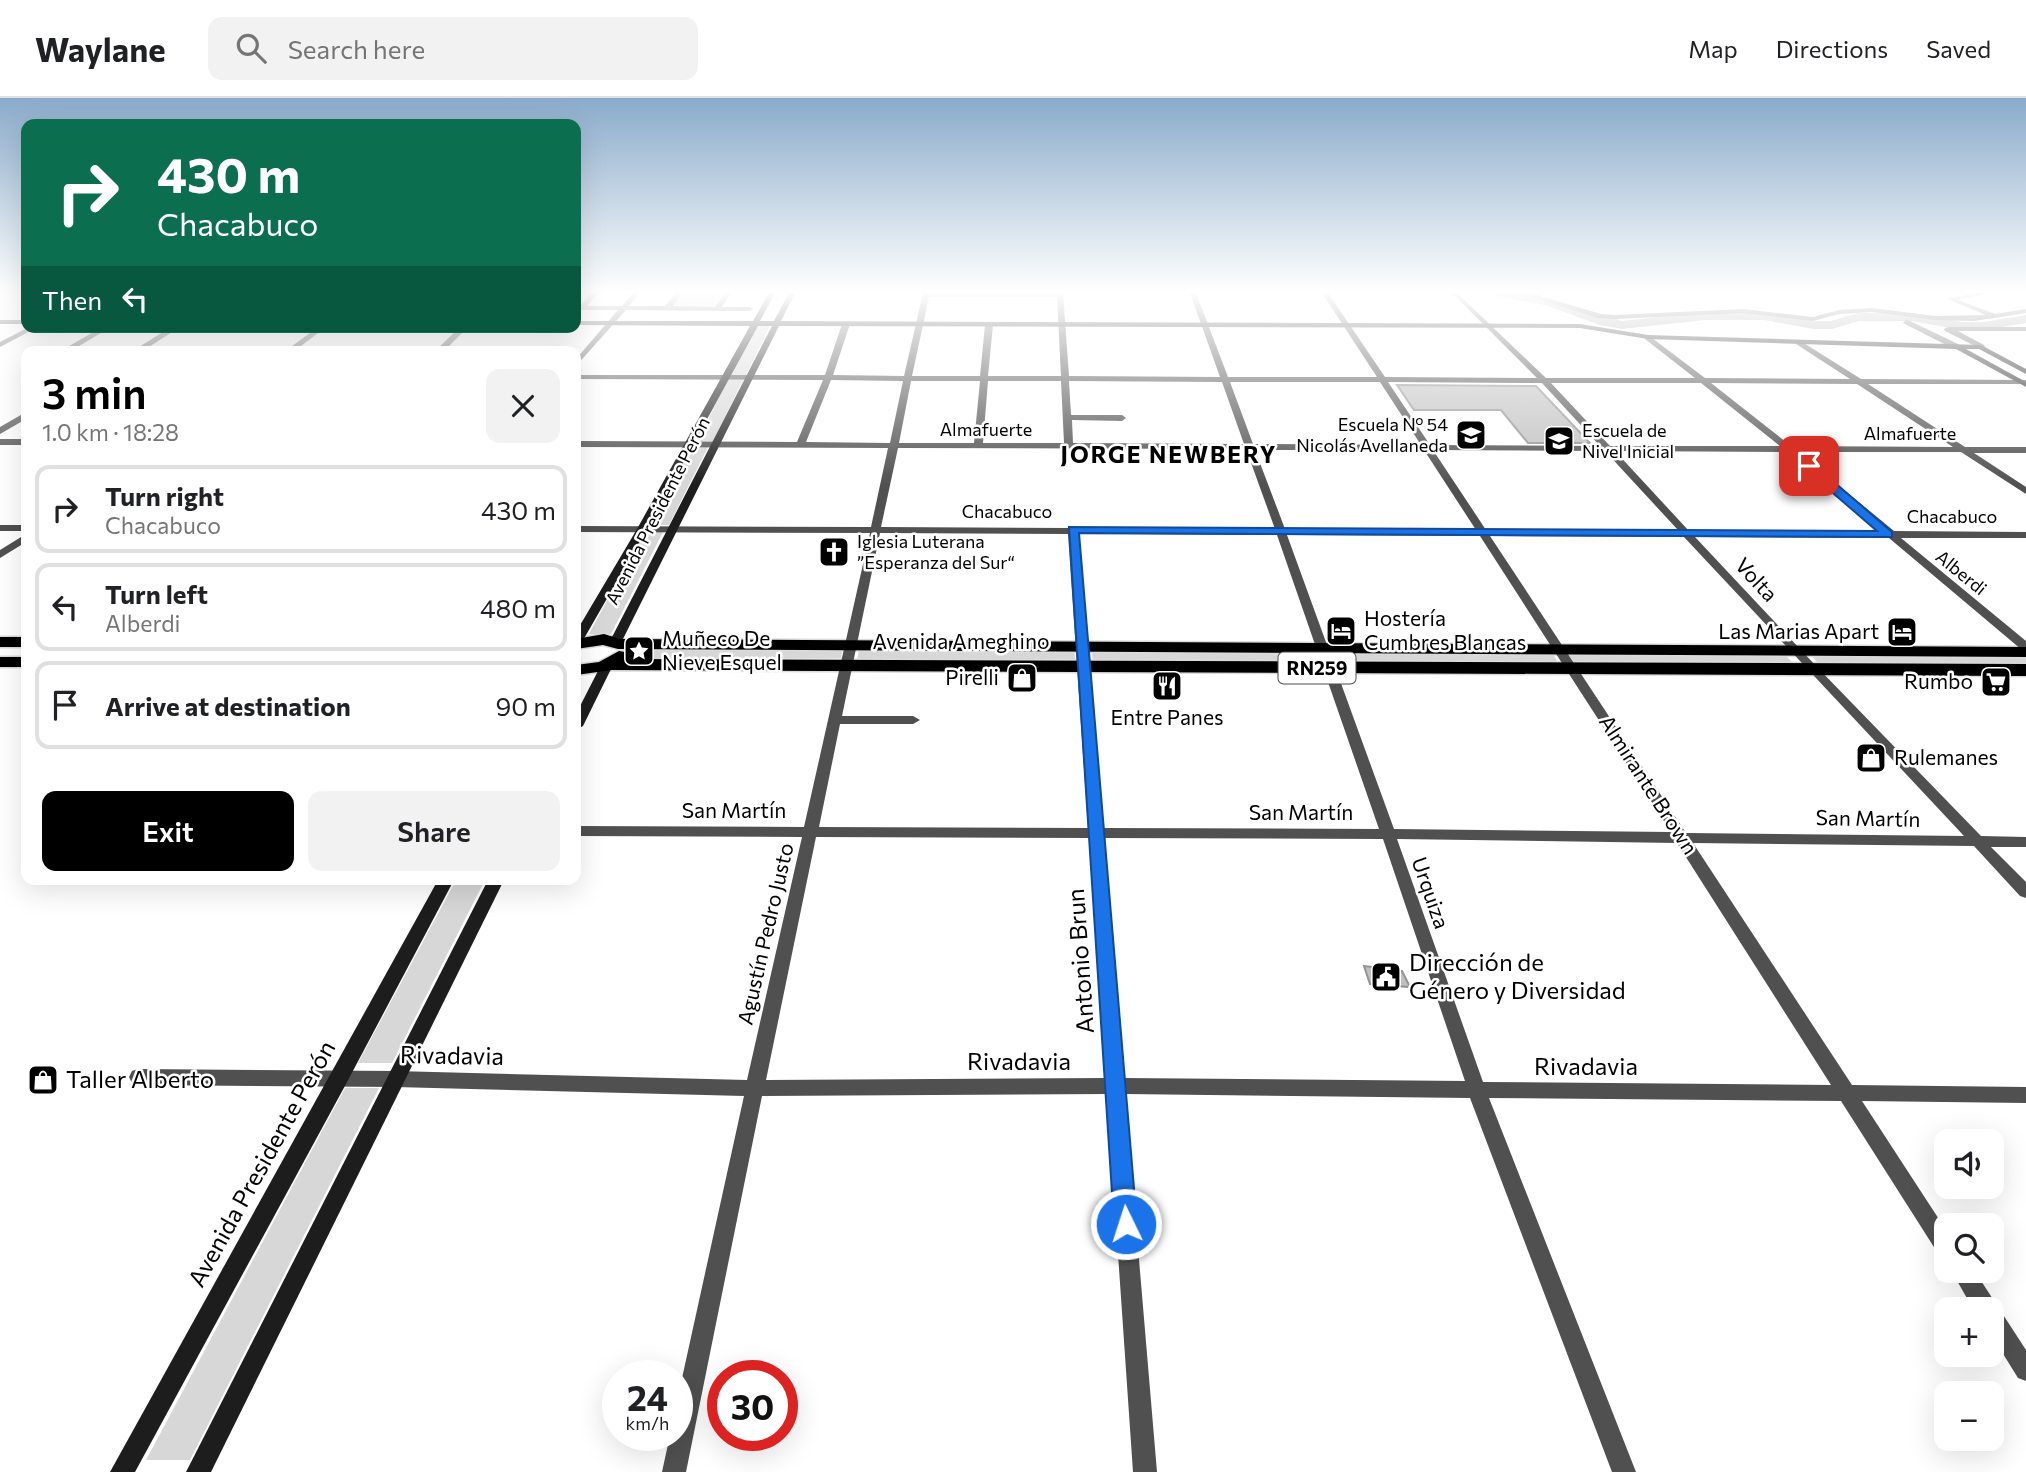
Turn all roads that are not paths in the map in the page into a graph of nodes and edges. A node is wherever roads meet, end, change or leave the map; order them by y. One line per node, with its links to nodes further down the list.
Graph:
1 (737, 357): 17 (street, Avenida Presidente Perón)
2 (760, 357): 15 (street, Avenida Presidente Perón)
3 (835, 357): 18 (street)
4 (913, 357): 19 (street, Agustín Pedro Justo)
5 (987, 357): 20 (street)
6 (1064, 357): 21 (street)
7 (1217, 357): 22 (street, Urquiza)
8 (1368, 357): 23 (street, Almirante Brown)
9 (1520, 357): 24 (street, Volta)
10 (1673, 357): 25 (street, Alberdi)
11 (1822, 357): 26 (street)
12 (1976, 357): 27 (street)
13 (2000, 357): 14 (street)
14 (2026, 372)
15 (750, 376): 17 (street); 18 (street); 36 (street, Avenida Presidente Perón)
16 (581, 377): 17 (street)
17 (726, 377): 35 (street, Avenida Presidente Perón)
18 (828, 377): 19 (street); 37 (street)
19 (909, 378): 20 (street); 38 (street, Agustín Pedro Justo)
20 (985, 378): 21 (street); 39 (street)
21 (1065, 378): 22 (street); 28 (street)
22 (1225, 379): 23 (street); 41 (street, Urquiza)
23 (1381, 379): 24 (street); 42 (street, Almirante Brown)
24 (1544, 380): 25 (street); 43 (street, Volta)
25 (1702, 380): 26 (street); 44 (street, Alberdi)
26 (1859, 381): 27 (street); 45 (street)
27 (2024, 383)
28 (1067, 417): 30 (street); 40 (street)
29 (21, 418): 31 (street)
30 (1122, 418)
31 (0, 431)
32 (0, 442): 33 (street)
33 (21, 442)
34 (581, 444): 35 (street, Almafuerte)
35 (688, 445): 36 (street, Almafuerte); 51 (street, Avenida Presidente Perón)
36 (715, 445): 37 (street, Almafuerte); 52 (street, Avenida Presidente Perón)
37 (800, 445): 38 (street, Almafuerte)
38 (895, 446): 39 (street, Almafuerte); 53 (street, Agustín Pedro Justo)
39 (978, 446): 40 (street, Almafuerte)
40 (1069, 446): 41 (street, Almafuerte)
41 (1249, 447): 42 (street, Almafuerte); 55 (street, Urquiza)
42 (1427, 448): 43 (street, Almafuerte); 56 (street, Almirante Brown)
43 (1606, 449): 44 (street, Almafuerte); 57 (street, Volta)
44 (1789, 449): 45 (street, Almafuerte); 58 (street, Alberdi)
45 (1965, 450): 46 (street, Almafuerte); 47 (street)
46 (2026, 450)
47 (2026, 491)
48 (0, 528): 49 (street)
49 (21, 528)
50 (581, 529): 51 (street, Chacabuco)
51 (642, 529): 52 (street, Chacabuco); 62 (street, Avenida Presidente Perón)
52 (674, 529): 53 (street, Chacabuco); 66 (street, Avenida Presidente Perón)
53 (877, 530): 54 (street, Chacabuco); 72 (street, Agustín Pedro Justo)
54 (1073, 530): 55 (street, Chacabuco); 67 (street, Antonio Brun)
55 (1280, 531): 56 (street, Chacabuco); 68 (street, Urquiza)
56 (1482, 532): 57 (street, Chacabuco); 69 (street, Almirante Brown)
57 (1686, 533): 58 (street, Chacabuco); 70 (street, Volta)
58 (1888, 534): 59 (street, Chacabuco); 71 (street, Alberdi)
59 (2026, 535)
60 (21, 540): 61 (street)
61 (0, 555)
62 (581, 630)
63 (0, 642): 64 (highway)
64 (21, 642)
65 (581, 642): 66 (highway, RN259)
66 (617, 643): 72 (highway, Avenida Ameghino / RN259); 75 (highway)
67 (1081, 645): 68 (highway, Avenida Ameghino / RN259); 72 (highway, Avenida Ameghino / RN259); 76 (street, Antonio Brun)
68 (1324, 648): 69 (highway, Avenida Ameghino / RN259); 77 (street, Urquiza)
69 (1559, 649): 70 (highway, Avenida Ameghino / RN259); 78 (street, Almirante Brown)
70 (1796, 650): 71 (highway, Avenida Ameghino / RN259); 79 (street, Volta)
71 (2026, 650)
72 (850, 654): 75 (highway, Avenida Ameghino / RN259); 76 (highway, Avenida Ameghino / RN259); 83 (street, Agustín Pedro Justo)
73 (0, 662): 74 (highway)
74 (21, 662)
75 (608, 665): 80 (highway, RN259); 82 (street)
76 (1083, 665): 77 (highway, Avenida Ameghino / RN259); 87 (street, Antonio Brun)
77 (1330, 668): 78 (highway, Avenida Ameghino / RN259); 88 (street, Urquiza)
78 (1573, 669): 79 (highway, Avenida Ameghino / RN259); 89 (street, Almirante Brown)
79 (1812, 669): 81 (highway, Avenida Ameghino / RN259); 90 (street, Volta)
80 (581, 670)
81 (2026, 670)
82 (581, 716)
83 (835, 720): 84 (street); 86 (street, Agustín Pedro Justo)
84 (913, 720)
85 (581, 831): 86 (street, San Martín)
86 (810, 832): 87 (street, San Martín); 99 (street, Agustín Pedro Justo)
87 (1096, 833): 88 (street, San Martín); 98 (street, Antonio Brun)
88 (1387, 834): 89 (street, San Martín); 100 (street, Urquiza)
89 (1682, 838): 90 (street, San Martín); 101 (street, Almirante Brown)
90 (1978, 842): 91 (street, San Martín); 94 (street, Volta)
91 (2026, 842)
92 (443, 885): 96 (street, Avenida Presidente Perón)
93 (493, 885): 97 (street)
94 (2026, 892)
95 (138, 1077): 96 (street, Rivadavia)
96 (340, 1078): 97 (street, Rivadavia); 106 (street, Avenida Presidente Perón)
97 (395, 1079): 99 (street, Rivadavia); 107 (street)
98 (1115, 1086): 99 (street, Rivadavia); 100 (street, Rivadavia); 109 (street, Antonio Brun)
99 (753, 1088): 108 (street, Agustín Pedro Justo)
100 (1477, 1091): 101 (street, Rivadavia); 110 (street, Urquiza)
101 (1845, 1094): 102 (street, Rivadavia); 103 (street, Almirante Brown)
102 (2026, 1095)
103 (1934, 1230)
104 (2004, 1336): 105 (street)
105 (2026, 1370)
106 (122, 1472)
107 (198, 1472)
108 (674, 1472)
109 (1145, 1472)
110 (1624, 1472)

